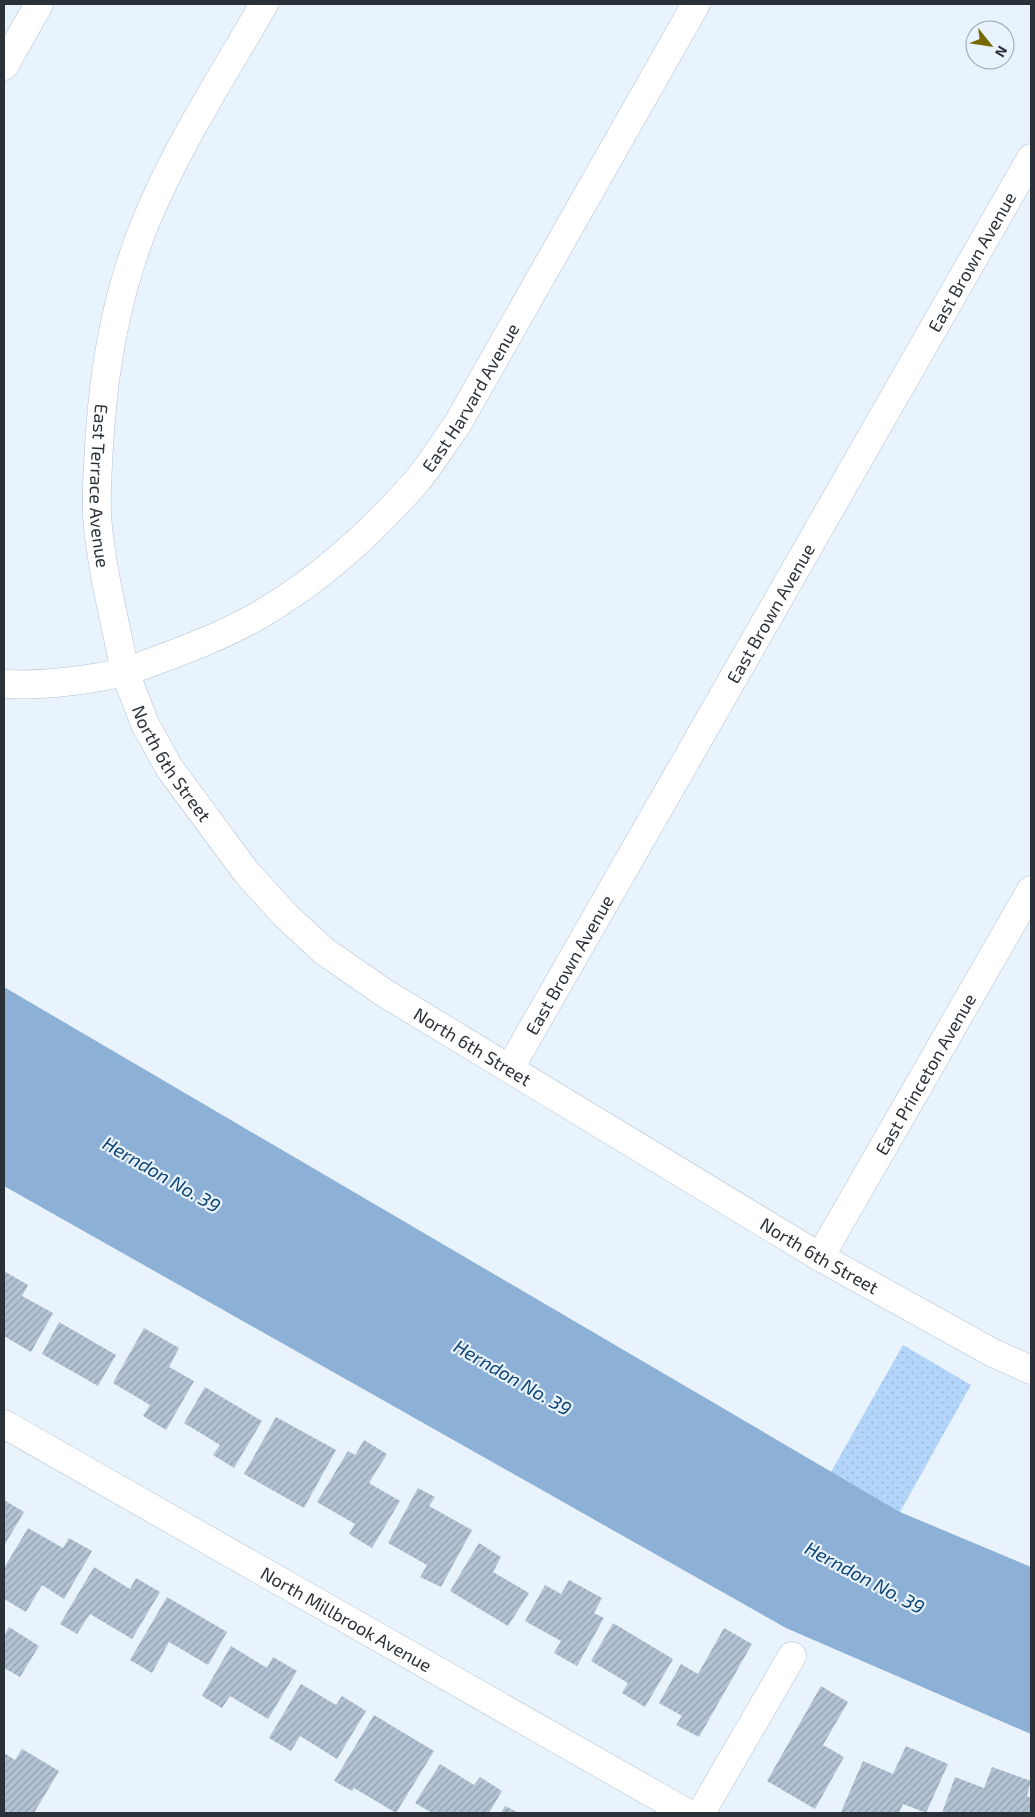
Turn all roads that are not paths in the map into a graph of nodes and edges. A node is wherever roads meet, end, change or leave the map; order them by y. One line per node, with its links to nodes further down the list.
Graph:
1 (39, 4): 4 (street)
2 (264, 4): 6 (street, East Terrace Avenue)
3 (696, 4): 6 (street, East Harvard Avenue)
4 (4, 66)
5 (1031, 158): 9 (street, East Brown Avenue)
6 (125, 672): 7 (street); 9 (street, North 6th Street)
7 (4, 684)
8 (1031, 890): 10 (street, East Princeton Avenue)
9 (510, 1068): 10 (street, North 6th Street)
10 (820, 1257): 11 (street, North 6th Street)
11 (1031, 1370)
12 (4, 1424): 14 (street, North Millbrook Avenue)
13 (792, 1656): 15 (street)
14 (687, 1813)
15 (701, 1813)

